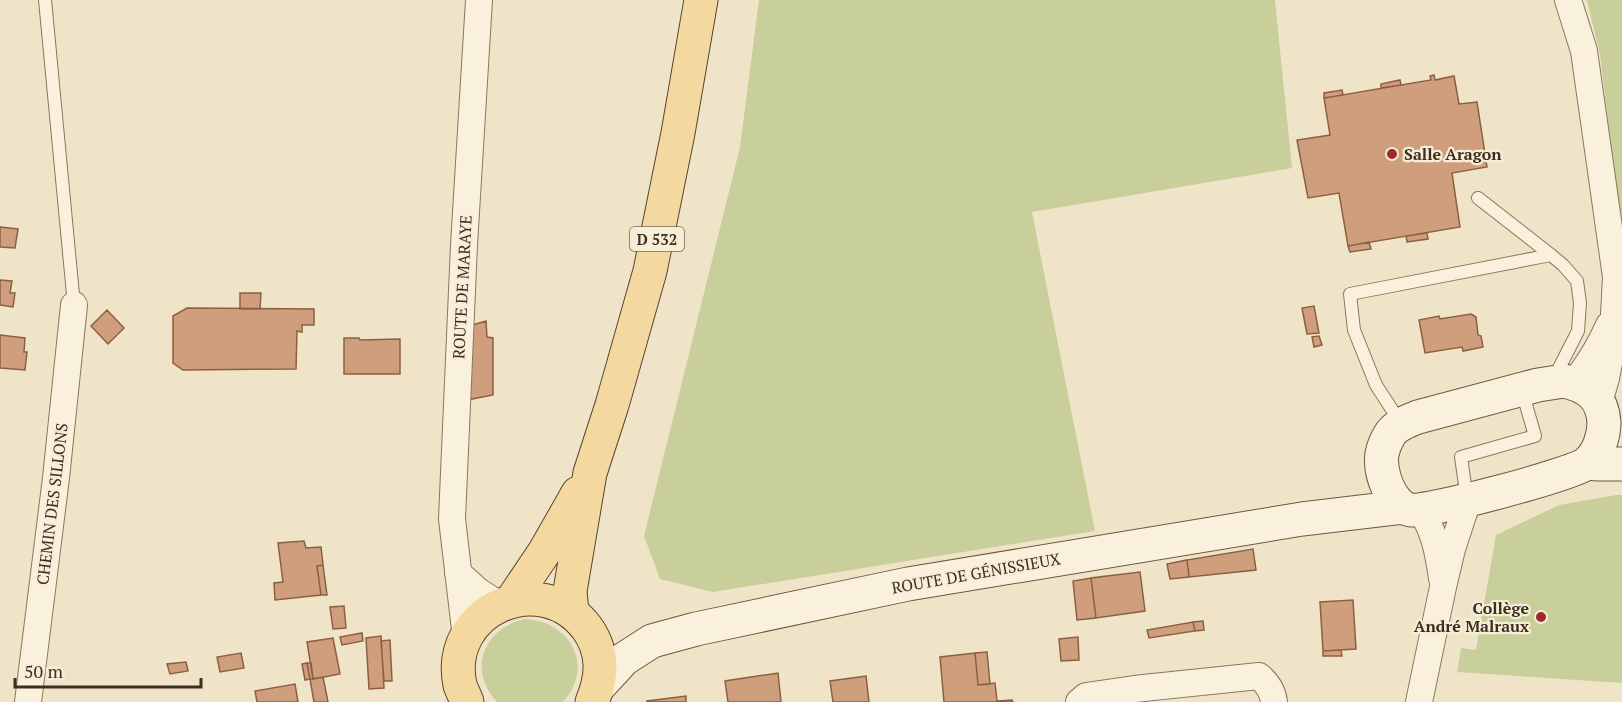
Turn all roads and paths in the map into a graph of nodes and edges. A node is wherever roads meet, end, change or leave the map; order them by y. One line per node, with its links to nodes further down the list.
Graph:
1 (45, 0): 8 (lane)
2 (479, 0): 20 (street, ROUTE DE MARAYE)
3 (701, 0): 16 (main road, D 532)
4 (1568, 0): 7 (street)
5 (1478, 198): 6 (lane)
6 (1551, 255): 10 (lane); 11 (lane)
7 (1619, 274): 9 (street)
8 (74, 305): 29 (street, CHEMIN DES SILLONS)
9 (1614, 314): 10 (street); 12 (street)
10 (1549, 384): 11 (main road); 12 (main road); 17 (lane)
11 (1401, 424): 15 (main road)
12 (1608, 426): 13 (main road)
13 (1587, 463): 14 (main road, ROUTE DE GÉNISSIEUX); 17 (main road, ROUTE DE GÉNISSIEUX)
14 (1622, 464)
15 (1383, 471): 18 (main road); 19 (main road, ROUTE DE GÉNISSIEUX)
16 (590, 473): 22 (main road, D 532); 23 (main road, D 532)
17 (1468, 500): 18 (main road, ROUTE DE GÉNISSIEUX); 21 (street)
18 (1412, 509): 19 (main road, ROUTE DE GÉNISSIEUX); 21 (street)
19 (1302, 519): 25 (main road, ROUTE DE GÉNISSIEUX)
20 (458, 573): 22 (street); 24 (street, ROUTE DE MARAYE)
21 (1443, 587): 32 (street)
22 (506, 602): 23 (main road); 24 (main road)
23 (581, 623): 25 (main road, ROUTE DE GÉNISSIEUX); 26 (main road)
24 (466, 638): 28 (main road)
25 (652, 641): 26 (main road, ROUTE DE GÉNISSIEUX)
26 (596, 694)
27 (1135, 695): 30 (street); 31 (street)
28 (458, 697)
29 (28, 702)
30 (1079, 702)
31 (1274, 702)
32 (1419, 702)

